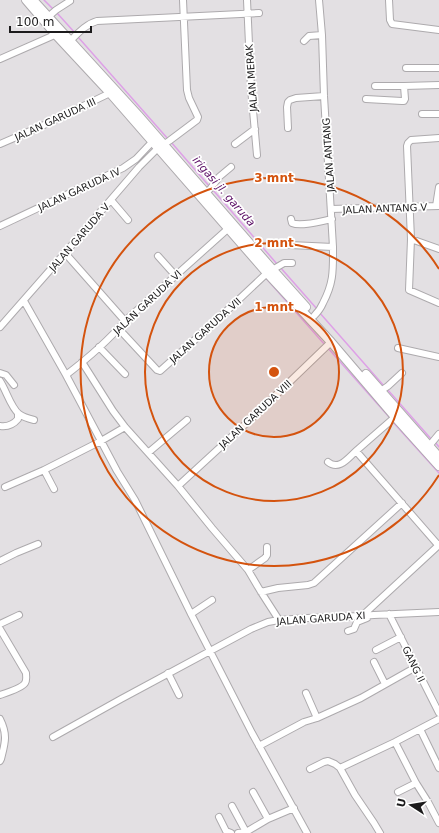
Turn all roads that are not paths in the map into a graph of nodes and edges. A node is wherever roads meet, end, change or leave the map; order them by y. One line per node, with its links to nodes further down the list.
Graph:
1 (26, 0): 13 (main road)
2 (33, 0): 8 (main road)
3 (183, 0): 11 (street)
4 (247, 0): 10 (street, JALAN MERAK)
5 (319, 0): 14 (street, JALAN ANTANG)
6 (389, 0): 12 (street)
7 (70, 1): 8 (street)
8 (52, 13): 13 (main road)
9 (259, 13): 10 (street)
10 (247, 14): 11 (street); 30 (street, JALAN MERAK)
11 (183, 16): 15 (street); 32 (street)
12 (439, 30)
13 (59, 33): 15 (main road); 17 (street); 23 (main road)
14 (322, 35): 16 (street); 24 (street, JALAN ANTANG)
15 (75, 36): 28 (main road)
16 (304, 41)
17 (0, 59)
18 (406, 68): 19 (street)
19 (439, 68)
20 (439, 85): 22 (street)
21 (375, 86): 22 (street)
22 (404, 86): 25 (street)
23 (110, 93): 28 (main road); 33 (street, JALAN GARUDA III)
24 (324, 96): 29 (street); 42 (street, JALAN ANTANG)
25 (366, 99)
26 (422, 114): 27 (street)
27 (439, 114)
28 (135, 118): 32 (main road)
29 (288, 128)
30 (255, 129): 34 (street); 35 (street, JALAN MERAK)
31 (439, 138): 41 (street)
32 (162, 142): 38 (main road); 39 (street, JALAN GARUDA V); 46 (street, JALAN GARUDA IV); 47 (main road)
33 (0, 144)
34 (235, 144)
35 (257, 155)
36 (231, 167): 38 (street)
37 (439, 187): 40 (street)
38 (210, 189): 47 (main road)
39 (111, 200): 45 (street); 52 (street, JALAN GARUDA V)
40 (438, 206): 41 (street, JALAN ANTANG V)
41 (409, 207): 42 (street, JALAN ANTANG V); 48 (street)
42 (331, 209): 44 (street, JALAN ANTANG)
43 (290, 219): 44 (street)
44 (332, 219): 50 (street, JALAN ANTANG)
45 (128, 220)
46 (0, 226)
47 (230, 226): 55 (main road); 56 (street, JALAN GARUDA VI)
48 (411, 239): 51 (street); 58 (street)
49 (290, 245): 50 (street)
50 (334, 247): 59 (street, JALAN ANTANG)
51 (439, 249)
52 (65, 253): 57 (street, JALAN GARUDA V); 60 (street)
53 (158, 256): 56 (street)
54 (292, 263): 55 (street)
55 (275, 268): 59 (main road); 62 (street, JALAN GARUDA VII); 63 (main road)
56 (175, 275): 60 (street, JALAN GARUDA VI)
57 (24, 301): 61 (street, JALAN GARUDA V); 71 (street)
58 (439, 303)
59 (317, 312): 74 (main road)
60 (125, 321): 62 (street, JALAN GARUDA VI)
61 (0, 327)
62 (119, 328): 64 (street, JALAN GARUDA VI)
63 (331, 342): 74 (main road); 89 (street, JALAN GARUDA VIII)
64 (99, 347): 67 (street, JALAN GARUDA VI); 70 (street)
65 (398, 348): 66 (street)
66 (439, 357)
67 (82, 362): 71 (street, JALAN GARUDA VI); 80 (street)
68 (0, 373): 73 (street)
69 (402, 373): 74 (street)
70 (125, 374)
71 (66, 375): 82 (street)
72 (0, 381): 75 (street)
73 (14, 385)
74 (382, 390): 76 (main road); 81 (main road)
75 (18, 414): 77 (street); 79 (street)
76 (395, 417): 83 (street); 87 (main road)
77 (34, 420)
78 (187, 420): 84 (street)
79 (0, 426)
80 (125, 426): 82 (street); 84 (street)
81 (434, 440): 85 (main road)
82 (101, 441): 88 (street); 101 (street)
83 (356, 451): 86 (street); 92 (street)
84 (149, 452): 89 (street)
85 (439, 457)
86 (328, 462)
87 (439, 466)
88 (44, 470): 90 (street); 91 (street)
89 (178, 486): 97 (street)
90 (5, 487)
91 (54, 489)
92 (402, 503): 94 (street); 98 (street)
93 (38, 544): 96 (street)
94 (439, 546): 105 (street)
95 (267, 547): 97 (street)
96 (0, 561)
97 (248, 570): 98 (street)
98 (261, 592): 106 (street)
99 (212, 600): 101 (street)
100 (439, 612): 103 (street, JALAN GARUDA XI)
101 (191, 614): 112 (street)
102 (374, 614): 103 (street, JALAN GARUDA XI); 105 (street, JALAN GARUDA XI); 109 (street)
103 (389, 614): 110 (street, GANG II)
104 (19, 615): 107 (street)
105 (361, 616): 106 (street, JALAN GARUDA XI)
106 (279, 620): 112 (street, JALAN GARUDA XI)
107 (0, 624)
108 (0, 629): 118 (street)
109 (348, 631)
110 (401, 637): 111 (street); 114 (street, GANG II)
111 (376, 650)
112 (211, 651): 115 (street, JALAN GARUDA XI); 127 (street)
113 (374, 662): 116 (street)
114 (416, 667): 116 (street); 120 (street, GANG II)
115 (168, 674): 119 (street); 125 (street, JALAN GARUDA XI)
116 (385, 684): 121 (street)
117 (306, 693): 121 (street)
118 (0, 695)
119 (180, 695)
120 (439, 714)
121 (318, 718): 127 (street)
122 (0, 719): 128 (street)
123 (439, 719): 124 (street)
124 (420, 729): 126 (street); 130 (street)
125 (53, 737)
126 (395, 742): 129 (street); 132 (street)
127 (259, 746): 136 (street)
128 (0, 761)
129 (340, 768): 131 (street); 144 (street)
130 (439, 768)
131 (310, 769)
132 (416, 783): 134 (street); 139 (street)
133 (253, 792): 138 (street)
134 (398, 792)
135 (232, 806): 140 (street)
136 (294, 808): 138 (street); 143 (street)
137 (219, 817): 141 (street)
138 (268, 819): 140 (street)
139 (439, 823)
140 (246, 832): 142 (street)
141 (231, 833)
142 (238, 833)
143 (307, 833)
144 (380, 833)

